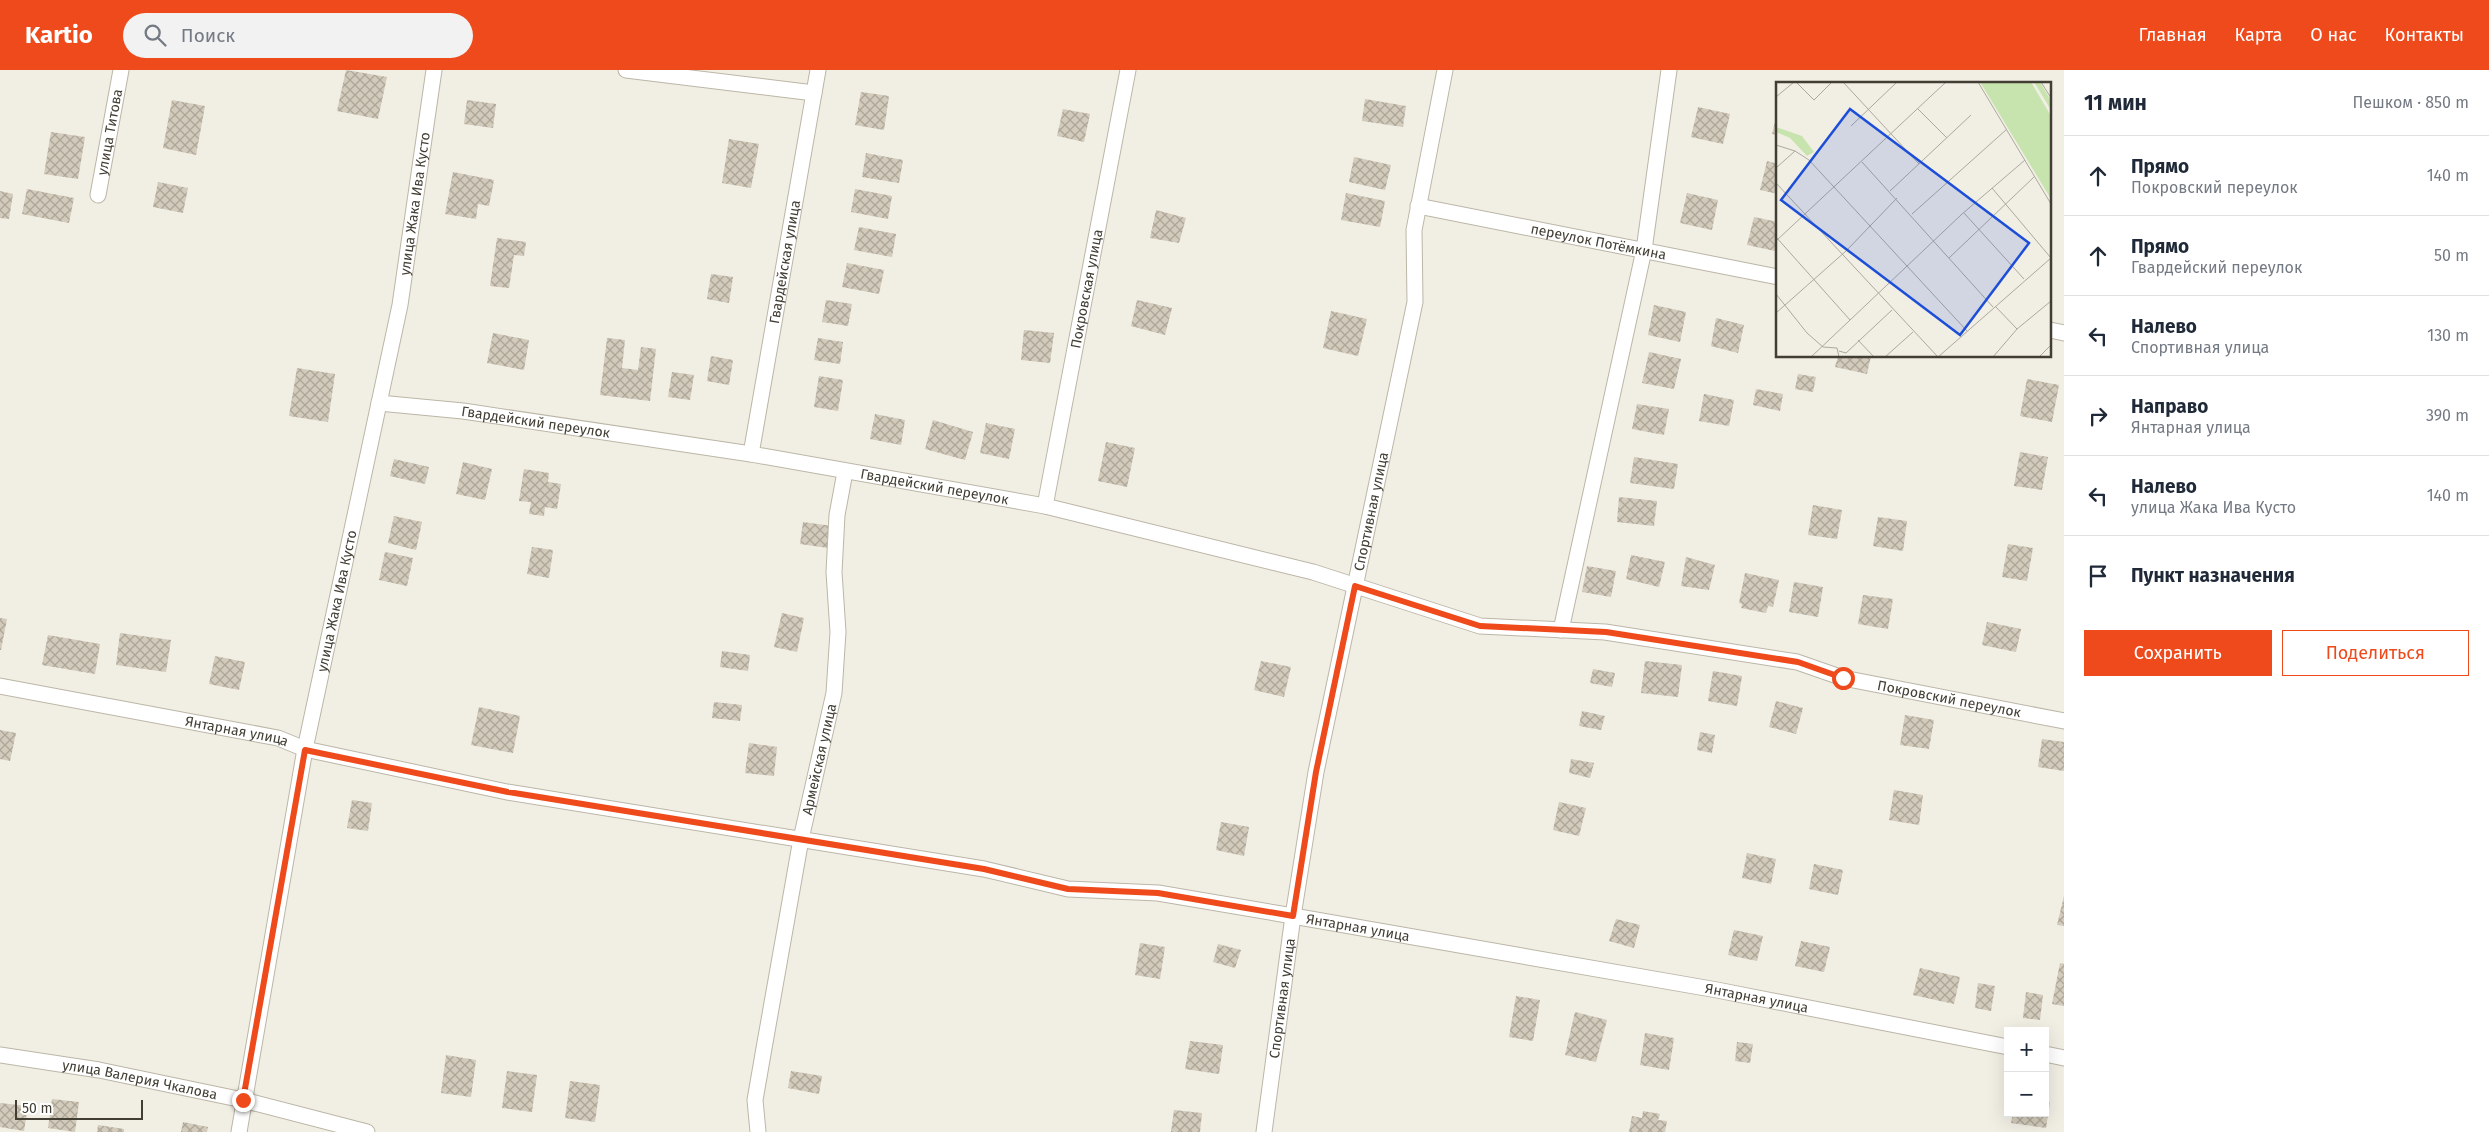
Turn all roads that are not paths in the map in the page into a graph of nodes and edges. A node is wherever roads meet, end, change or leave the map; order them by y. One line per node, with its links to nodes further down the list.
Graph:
1 (121, 70): 9 (street, улица Титова)
2 (434, 70): 13 (street, улица Жака Ива Кусто)
3 (626, 70): 8 (street)
4 (818, 70): 8 (street, Гвардейская улица)
5 (1128, 70): 16 (street, Покровская улица)
6 (1445, 70): 10 (street, Спортивная улица)
7 (1669, 70): 11 (street)
8 (814, 93): 14 (street, Гвардейская улица)
9 (98, 195)
10 (1418, 206): 11 (street, переулок Потёмкина); 17 (street, Спортивная улица)
11 (1644, 250): 12 (street, переулок Потёмкина); 19 (street)
12 (1776, 276)
13 (379, 403): 14 (street, Гвардейский переулок); 22 (street, улица Жака Ива Кусто)
14 (751, 454): 15 (street, Гвардейский переулок)
15 (845, 472): 16 (street, Гвардейский переулок); 23 (street, Армейская улица)
16 (1045, 506): 17 (street, Гвардейский переулок)
17 (1355, 586): 18 (street, Гвардейский переулок); 24 (street, Спортивная улица)
18 (1480, 626): 19 (street, Покровский переулок)
19 (1560, 630): 21 (street, Покровский переулок)
20 (0, 686): 22 (street, Янтарная улица)
21 (2064, 720)
22 (305, 750): 23 (street, Янтарная улица); 29 (street, улица Жака Ива Кусто)
23 (801, 840): 24 (street, Янтарная улица); 32 (street, Армейская улица)
24 (1293, 916): 25 (street, Янтарная улица); 33 (street, Спортивная улица)
25 (2004, 1046)
26 (0, 1055): 29 (street, улица Валерия Чкалова)
27 (2049, 1055): 28 (street)
28 (2064, 1058)
29 (243, 1100): 30 (street, улица Жака Ива Кусто); 31 (street, улица Валерия Чкалова)
30 (238, 1132)
31 (367, 1132)
32 (758, 1132)
33 (1264, 1132)

